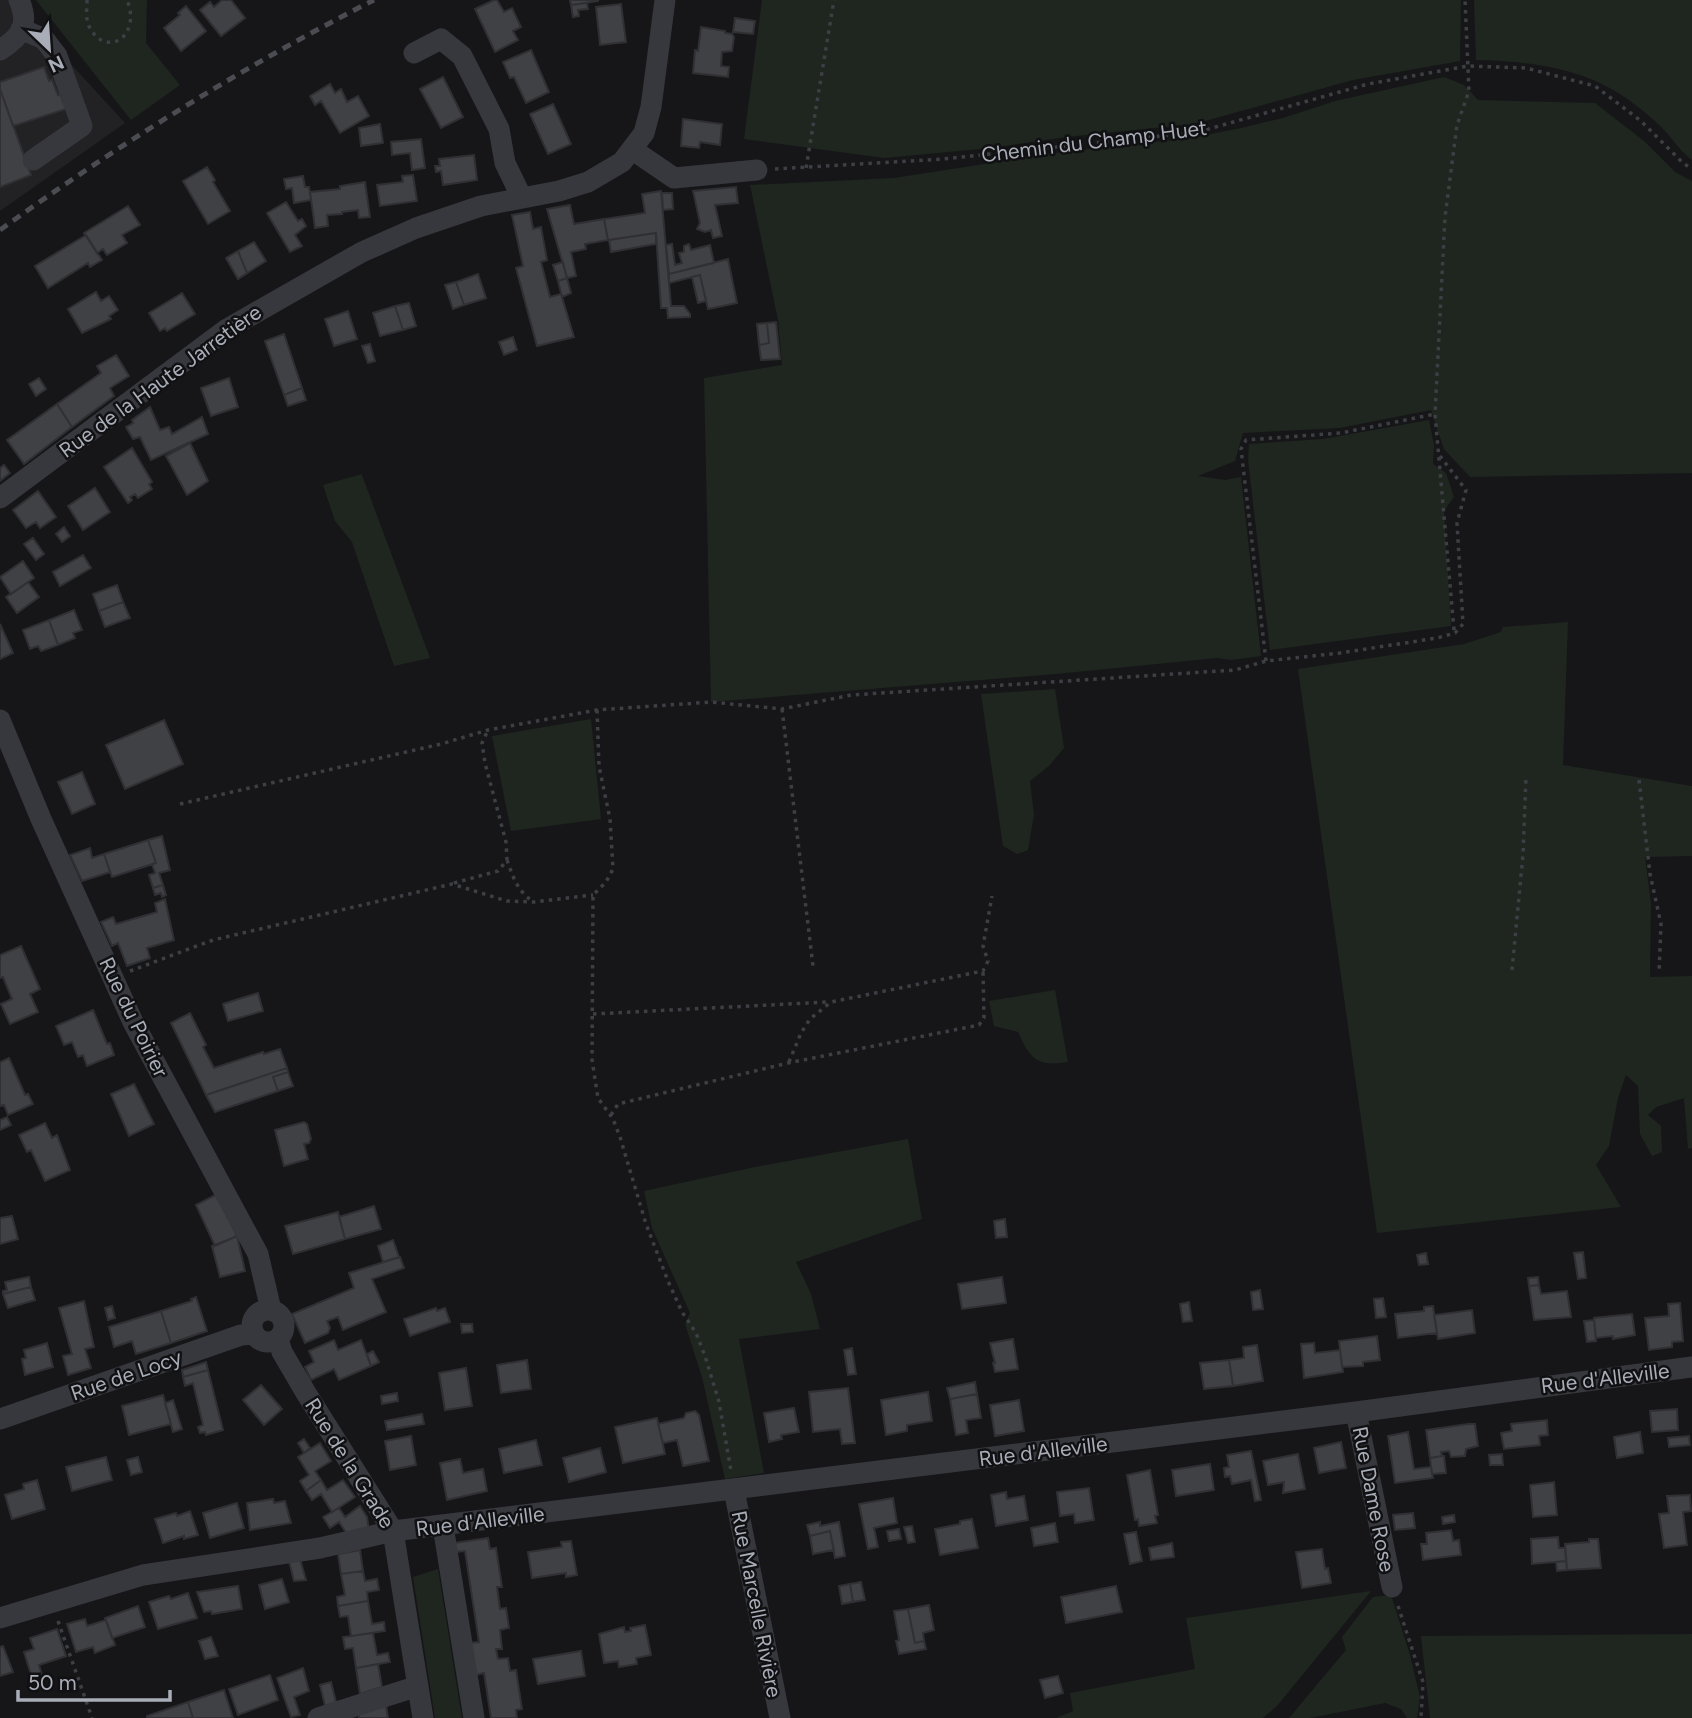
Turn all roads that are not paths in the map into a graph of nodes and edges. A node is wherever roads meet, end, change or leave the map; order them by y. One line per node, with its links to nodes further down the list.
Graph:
1 (19, 0): 3 (street)
2 (664, 0): 6 (street)
3 (21, 29): 4 (street); 7 (street)
4 (0, 50)
5 (414, 53): 9 (street)
6 (633, 150): 8 (street); 9 (street, Rue de la Haute Jarretière)
7 (33, 160)
8 (757, 170)
9 (522, 198): 10 (street, Rue de la Haute Jarretière)
10 (0, 498)
11 (0, 720): 12 (street, Rue du Poirier)
12 (271, 1310): 13 (street); 14 (street)
13 (254, 1334): 14 (street); 17 (street, Rue de Locy)
14 (278, 1339): 20 (street, Rue de la Grade)
15 (1692, 1367): 16 (street, Rue d'Alleville)
16 (1356, 1412): 18 (street, Rue d'Alleville); 21 (street, Rue Dame Rose)
17 (0, 1419)
18 (734, 1490): 19 (street, Rue d'Alleville); 27 (street, Rue Marcelle Rivière)
19 (443, 1526): 20 (street, Rue d'Alleville); 26 (street)
20 (393, 1531): 22 (street, Rue d'Alleville); 23 (street, Rue de la Grade)
21 (1392, 1587)
22 (0, 1618)
23 (418, 1686): 24 (street); 25 (street, Rue de la Grade)
24 (318, 1718)
25 (423, 1718)
26 (474, 1718)
27 (780, 1718)

